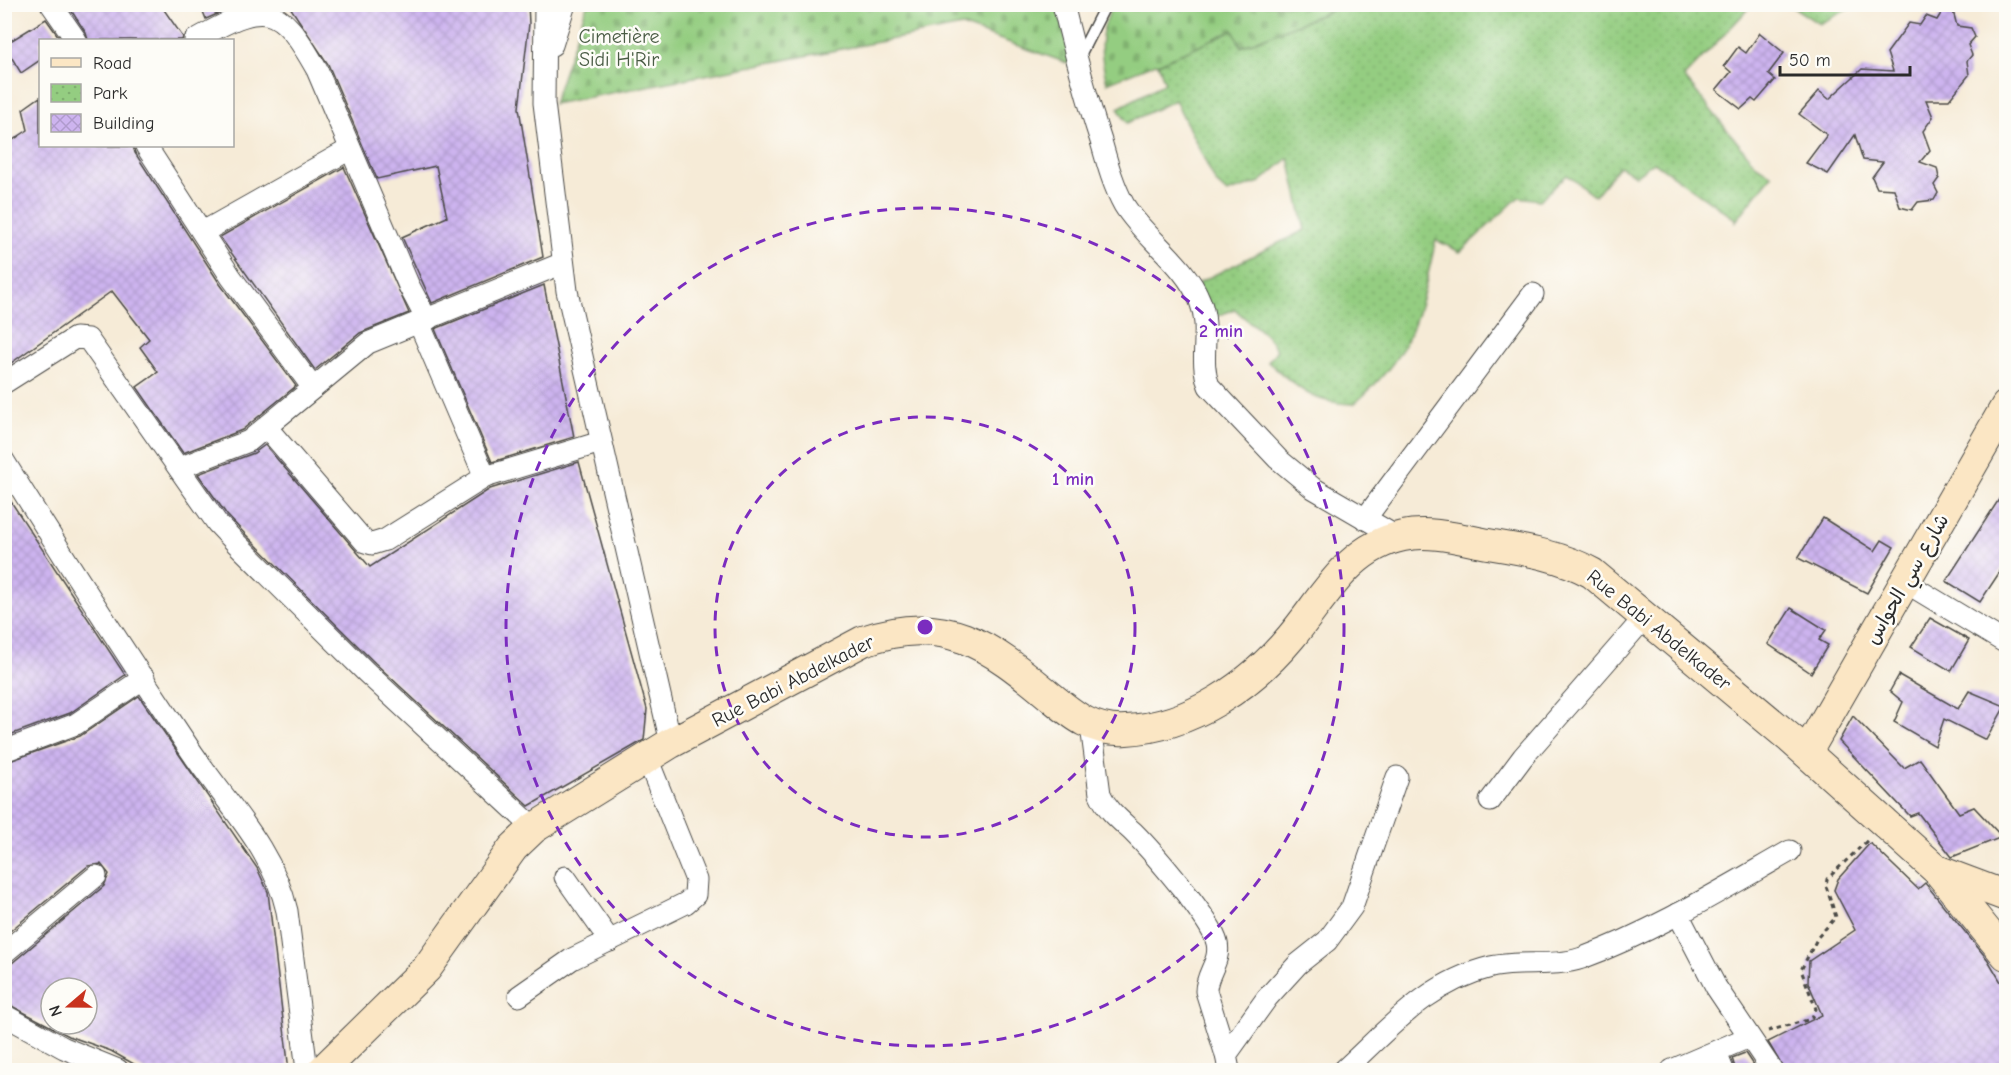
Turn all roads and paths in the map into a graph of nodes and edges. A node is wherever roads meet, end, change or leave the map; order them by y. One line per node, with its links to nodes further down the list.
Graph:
1 (51, 4): 7 (street)
2 (545, 4): 10 (street)
3 (565, 4): 10 (street)
4 (1063, 4): 9 (street)
5 (1106, 4): 9 (lane)
6 (261, 7): 8 (street); 12 (street)
7 (75, 39)
8 (197, 39)
9 (1078, 60): 25 (street)
10 (543, 74): 14 (street)
11 (147, 147): 13 (street)
12 (350, 149): 13 (street); 16 (street)
13 (203, 232): 18 (street)
14 (563, 263): 16 (street); 21 (street)
15 (1533, 294): 25 (street)
16 (423, 322): 18 (street); 24 (street)
17 (4, 383): 23 (street)
18 (313, 388): 20 (street)
19 (2007, 406): 27 (main road, شارع سي الحواس)
20 (267, 428): 23 (street); 24 (street)
21 (601, 442): 24 (street); 33 (street)
22 (4, 461): 30 (street)
23 (178, 468): 38 (street)
24 (485, 477)
25 (1365, 519): 26 (street)
26 (1397, 537): 28 (main road, Rue Babi Abdelkader); 31 (main road, Rue Babi Abdelkader)
27 (1905, 582): 29 (street); 34 (main road, شارع سي الحواس)
28 (1646, 617): 34 (main road, Rue Babi Abdelkader); 36 (street)
29 (2005, 637)
30 (144, 678): 32 (street); 53 (street)
31 (1090, 726): 33 (main road, Rue Babi Abdelkader); 52 (street)
32 (4, 751)
33 (659, 751): 38 (main road, Rue Babi Abdelkader); 45 (street)
34 (1807, 752): 37 (main road, Rue Babi Abdelkader)
35 (1397, 777): 52 (street)
36 (1490, 801)
37 (1884, 824): 40 (main road, Rue Babi Abdelkader); 50 (path)
38 (534, 828): 53 (main road, Rue Babi Abdelkader)
39 (1790, 851): 44 (street)
40 (1938, 871): 43 (main road); 47 (main road)
41 (96, 876): 46 (street)
42 (565, 877): 45 (street)
43 (2007, 897)
44 (1678, 914): 50 (street); 56 (street)
45 (610, 940): 48 (street)
46 (4, 953)
47 (2007, 955)
48 (519, 996)
49 (4, 1015): 55 (street)
50 (1749, 1037): 51 (street); 54 (street)
51 (1720, 1062): 57 (street)
52 (1228, 1063)
53 (323, 1069)
54 (1773, 1070)
55 (118, 1071)
56 (1344, 1071)
57 (1672, 1071)

